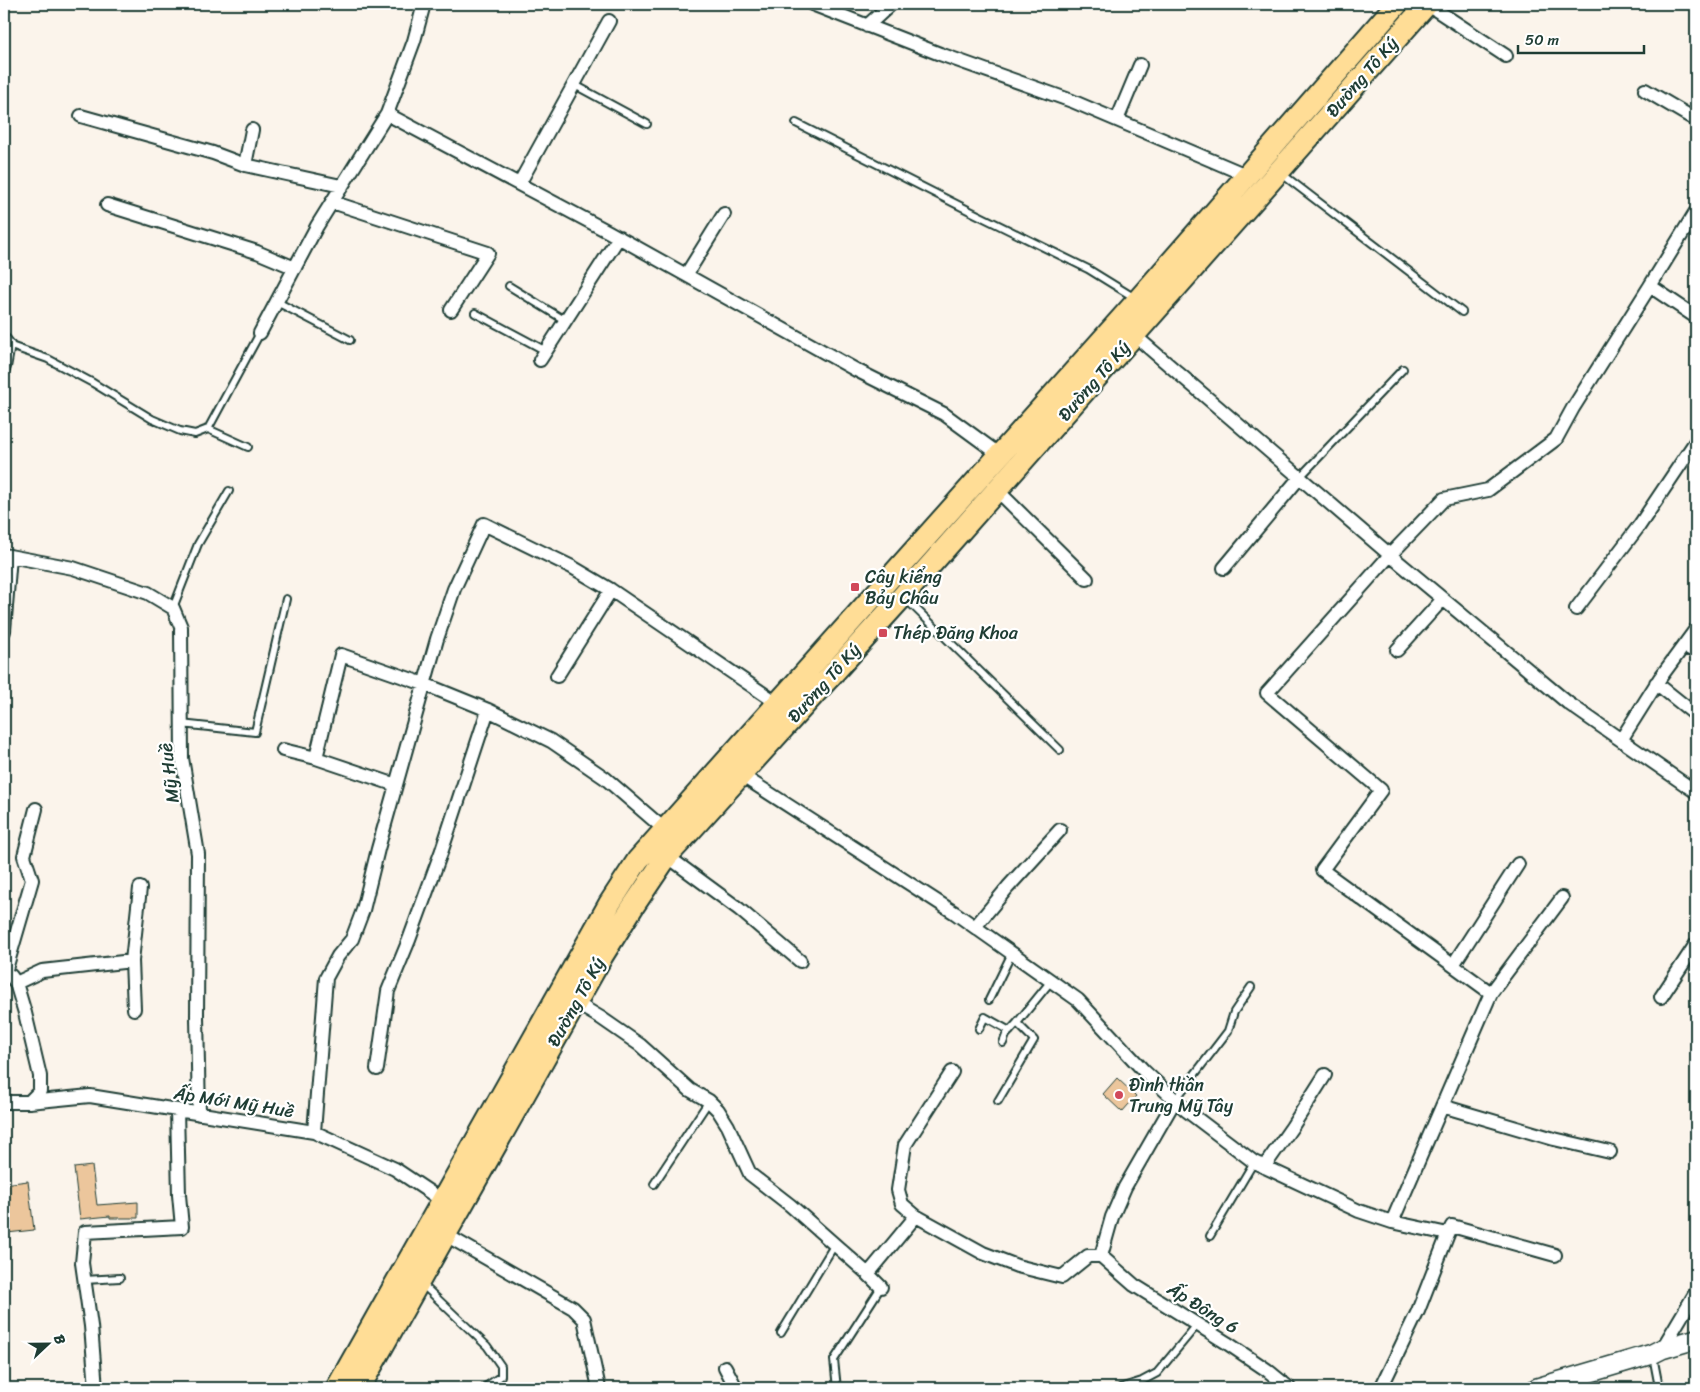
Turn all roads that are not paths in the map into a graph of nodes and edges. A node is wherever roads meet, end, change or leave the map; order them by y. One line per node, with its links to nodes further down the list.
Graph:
1 (424, 4): 12 (street)
2 (812, 4): 7 (street)
3 (890, 4): 7 (street)
4 (1397, 4): 21 (main road, Đường Tô Ký)
5 (1427, 4): 8 (street); 20 (main road, Đường Tô Ký)
6 (609, 21): 10 (street)
7 (867, 26): 14 (street)
8 (1506, 56)
9 (1140, 65): 14 (street)
10 (574, 84): 17 (lane); 22 (street)
11 (1645, 90): 15 (street)
12 (387, 114): 22 (street); 23 (street)
13 (81, 116): 19 (street)
14 (1117, 120): 21 (street)
15 (1696, 120)
16 (796, 123): 33 (lane)
17 (647, 124)
18 (252, 130): 19 (street)
19 (245, 165): 23 (street)
20 (1278, 171): 36 (lane); 41 (main road, Đường Tô Ký)
21 (1246, 176): 33 (main road, Đường Tô Ký)
22 (519, 184): 28 (street)
23 (342, 186): 24 (street)
24 (332, 202): 29 (street); 35 (street)
25 (107, 205): 29 (street)
26 (1695, 213): 32 (street)
27 (724, 214): 30 (street)
28 (619, 237): 30 (street); 39 (street)
29 (295, 268): 34 (street)
30 (686, 275): 50 (street)
31 (509, 286): 39 (lane)
32 (1650, 286): 38 (street); 55 (street)
33 (1138, 300): 50 (main road, Đường Tô Ký)
34 (277, 302): 40 (street); 42 (lane)
35 (451, 310)
36 (1462, 312)
37 (475, 313): 44 (lane)
38 (1696, 316)
39 (566, 320): 44 (street)
40 (260, 333): 47 (lane)
41 (1134, 335): 51 (street); 52 (main road, Đường Tô Ký)
42 (350, 340)
43 (6, 343): 45 (street); 47 (lane)
44 (543, 356)
45 (4, 367)
46 (1403, 368): 51 (lane)
47 (208, 429): 49 (lane)
48 (1696, 441): 63 (street)
49 (248, 447)
50 (1000, 455): 72 (main road, Đường Tô Ký)
51 (1300, 478): 55 (street); 56 (street)
52 (997, 490): 57 (street); 59 (main road, Đường Tô Ký)
53 (229, 491): 62 (lane)
54 (7, 555): 62 (street); 65 (street)
55 (1390, 555): 61 (street); 95 (street)
56 (1224, 568)
57 (1087, 579)
58 (611, 590): 69 (street); 71 (street); 72 (street)
59 (903, 596): 72 (main road, Đường Tô Ký); 78 (lane)
60 (286, 599): 75 (lane)
61 (1443, 599): 67 (street); 76 (street)
62 (173, 608): 75 (street, Mỹ Huề)
63 (1576, 609)
64 (1696, 629): 66 (street)
65 (4, 631)
66 (1684, 646): 68 (street); 70 (street)
67 (1397, 650)
68 (1696, 652)
69 (557, 676)
70 (1656, 683): 74 (street); 76 (street)
71 (424, 684): 73 (street); 79 (street); 81 (street)
72 (786, 709): 80 (main road, Đường Tô Ký)
73 (488, 710): 84 (street); 109 (street)
74 (1696, 715)
75 (181, 724): 119 (street, Mỹ Huề)
76 (1621, 740): 82 (street)
77 (284, 750): 79 (street)
78 (1060, 750)
79 (316, 758): 81 (street)
80 (732, 769): 84 (main road, Đường Tô Ký); 86 (main road, Đường Tô Ký); 90 (street)
81 (396, 785): 120 (street)
82 (1696, 792)
83 (36, 809): 96 (street)
84 (664, 829): 124 (main road, Đường Tô Ký)
85 (1060, 830): 90 (street)
86 (667, 856): 94 (street); 103 (main road, Đường Tô Ký)
87 (1518, 864): 95 (street)
88 (140, 888): 93 (street)
89 (1562, 898): 100 (street)
90 (975, 928): 92 (street)
91 (1696, 944): 101 (street)
92 (1012, 954): 97 (street); 102 (lane)
93 (132, 961): 98 (street); 104 (street)
94 (800, 961)
95 (1453, 965): 100 (street)
96 (5, 968): 98 (street)
97 (1051, 981): 105 (lane); 112 (street)
98 (16, 982): 116 (street)
99 (1251, 987): 112 (lane)
100 (1491, 993): 117 (street)
101 (1661, 997)
102 (989, 1000)
103 (576, 1003): 113 (street); 128 (main road, Đường Tô Ký)
104 (134, 1009)
105 (1017, 1023): 107 (lane); 114 (lane)
106 (979, 1029): 107 (lane)
107 (1010, 1031): 108 (lane)
108 (1003, 1044)
109 (377, 1069)
110 (952, 1072): 125 (street)
111 (1325, 1075): 122 (street)
112 (1175, 1100): 122 (street); 132 (street)
113 (709, 1101): 123 (lane); 130 (street)
114 (998, 1101)
115 (4, 1102): 116 (street, Ấp Mới Mỹ Huề)
116 (29, 1102): 118 (street, Ấp Mới Mỹ Huề)
117 (1442, 1106): 121 (street); 126 (street)
118 (177, 1110): 119 (street, Ấp Mới Mỹ Huề); 135 (street)
119 (199, 1114): 120 (street, Ấp Mới Mỹ Huề)
120 (314, 1132): 124 (street, Ấp Mới Mỹ Huề)
121 (1610, 1152)
122 (1259, 1164): 126 (street); 129 (lane)
123 (654, 1184)
124 (443, 1201): 145 (main road, Đường Tô Ký)
125 (916, 1216): 132 (street); 133 (street)
126 (1392, 1222): 127 (street)
127 (1448, 1234): 131 (street); 153 (street)
128 (446, 1235): 136 (main road, Đường Tô Ký); 148 (street)
129 (1210, 1236)
130 (835, 1244): 133 (street); 140 (lane)
131 (1555, 1255)
132 (1101, 1256): 139 (street, Ấp Đông 6)
133 (868, 1274): 137 (street)
134 (120, 1278): 135 (lane)
135 (84, 1280): 144 (street)
136 (420, 1282): 146 (main road, Đường Tô Ký); 147 (lane)
137 (881, 1286): 150 (lane)
138 (1696, 1292): 142 (street)
139 (1198, 1325): 151 (lane); 152 (street, Ấp Đông 6)
140 (781, 1333)
141 (1696, 1339): 142 (main road)
142 (1657, 1352): 154 (main road); 155 (lane)
143 (725, 1367): 149 (street)
144 (96, 1388)
145 (337, 1388)
146 (359, 1388)
147 (484, 1388)
148 (599, 1388)
149 (736, 1388)
150 (836, 1388)
151 (1120, 1388)
152 (1289, 1388)
153 (1381, 1388)
154 (1537, 1388)
155 (1666, 1388)

